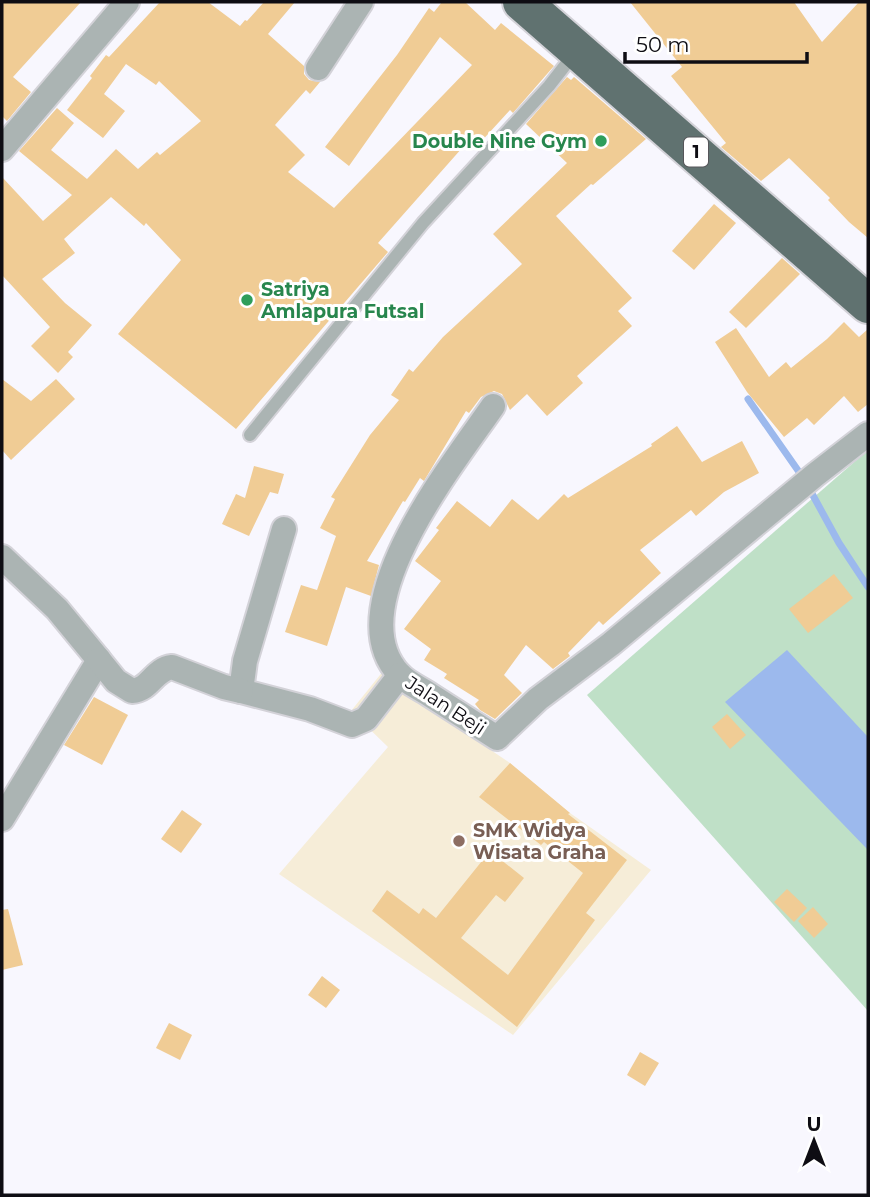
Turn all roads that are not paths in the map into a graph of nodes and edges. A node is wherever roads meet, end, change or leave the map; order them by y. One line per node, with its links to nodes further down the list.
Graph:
1 (127, 2): 6 (street)
2 (361, 2): 5 (street)
3 (522, 2): 4 (highway, 1)
4 (578, 49): 7 (highway, 1); 10 (lane)
5 (318, 68)
6 (2, 149)
7 (868, 304)
8 (494, 406): 14 (street, Jalan Beji)
9 (868, 434): 14 (street, Jalan Beji)
10 (250, 435)
11 (284, 529): 15 (street)
12 (2, 557): 13 (street)
13 (99, 660): 15 (street); 16 (street)
14 (400, 675): 15 (street)
15 (241, 691)
16 (2, 819)

